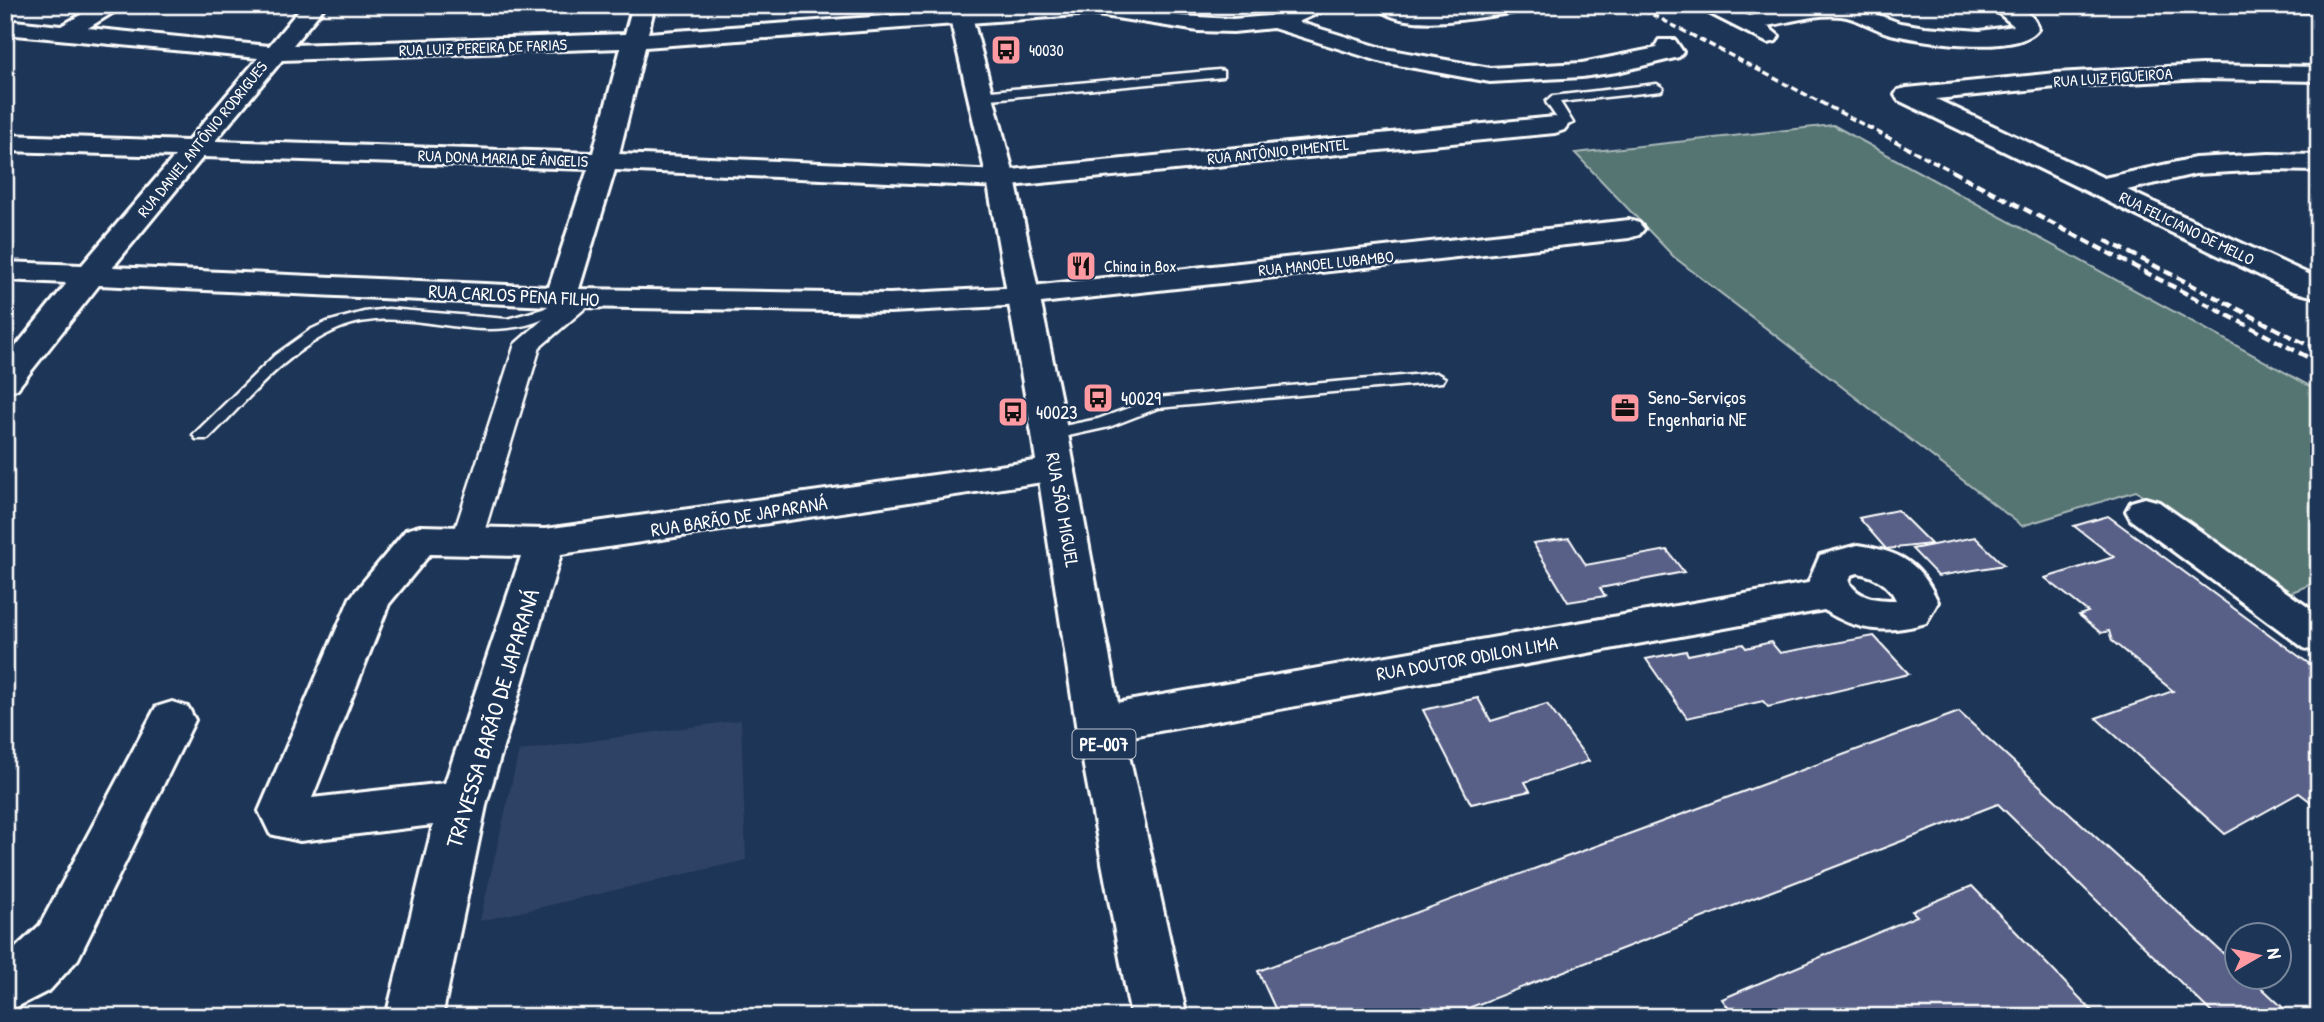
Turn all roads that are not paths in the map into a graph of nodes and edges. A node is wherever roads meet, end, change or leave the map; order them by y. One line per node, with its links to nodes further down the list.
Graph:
1 (114, 5): 17 (street)
2 (316, 5): 21 (street, RUA DANIEL ANTÔNIO RODRIGUES)
3 (644, 5): 18 (street)
4 (1317, 5): 15 (street)
5 (1387, 5): 6 (street)
6 (1524, 5)
7 (1711, 5): 14 (street)
8 (2000, 5): 11 (street)
9 (2302, 5): 10 (street)
10 (2319, 6)
11 (1840, 7): 14 (street)
12 (992, 10): 13 (street, RUA LUIZ PEREIRA DE FARIAS); 15 (street, RUA LUIZ PEREIRA DE FARIAS)
13 (959, 11): 18 (street, RUA LUIZ PEREIRA DE FARIAS); 25 (street, RUA SÃO MIGUEL / PE-007)
14 (1749, 14)
15 (1278, 23): 19 (street)
16 (5, 27): 17 (street, RUA LUIZ PEREIRA DE FARIAS)
17 (54, 33): 20 (street); 21 (street, RUA LUIZ PEREIRA DE FARIAS)
18 (634, 41): 21 (street, RUA LUIZ PEREIRA DE FARIAS); 29 (street)
19 (1667, 45)
20 (5, 50)
21 (273, 53): 28 (street, RUA DANIEL ANTÔNIO RODRIGUES)
22 (1219, 74): 25 (lane)
23 (2319, 74): 32 (street, RUA LUIZ FIGUEIROA)
24 (1657, 88): 26 (lane)
25 (980, 96): 31 (street, RUA SÃO MIGUEL / PE-007)
26 (1555, 125): 31 (street, RUA ANTÔNIO PIMENTEL)
27 (5, 143): 28 (street, RUA DONA MARIA DE ÂNGELIS)
28 (194, 150): 29 (street, RUA DONA MARIA DE ÂNGELIS); 35 (street, RUA DANIEL ANTÔNIO RODRIGUES)
29 (604, 161): 31 (street, RUA DONA MARIA DE ÂNGELIS); 38 (street)
30 (2319, 163): 32 (street, RUA FELICIANO DE MELLO)
31 (1001, 179): 37 (street, RUA SÃO MIGUEL / PE-007)
32 (2102, 187): 36 (street, RUA FELICIANO DE MELLO)
33 (1629, 229): 37 (street, RUA MANOEL LUBAMBO)
34 (5, 271): 35 (street, RUA CARLOS PENA FILHO)
35 (90, 274): 38 (street, RUA CARLOS PENA FILHO); 40 (street, RUA DANIEL ANTÔNIO RODRIGUES)
36 (2319, 289)
37 (1023, 296): 38 (street, RUA CARLOS PENA FILHO); 42 (street, RUA SÃO MIGUEL / PE-007)
38 (572, 298): 41 (lane); 44 (street)
39 (1436, 378): 42 (lane)
40 (5, 382)
41 (202, 435)
42 (1053, 452): 45 (street, RUA BARÃO DE JAPARANÁ); 49 (street, RUA SÃO MIGUEL / PE-007)
43 (2145, 511): 47 (street)
44 (467, 539): 45 (street, RUA BARÃO DE JAPARANÁ); 50 (street, RUA BARÃO DE JAPARANÁ)
45 (545, 542): 50 (street, TRAVESSA BARÃO DE JAPARANÁ)
46 (1835, 593): 49 (street, RUA DOUTOR ODILON LIMA)
47 (2309, 620)
48 (172, 720): 51 (street)
49 (1099, 724): 53 (street, RUA SÃO MIGUEL / PE-007)
50 (463, 801): 52 (street, TRAVESSA BARÃO DE JAPARANÁ)
51 (5, 987)
52 (414, 1017)
53 (1159, 1017)

